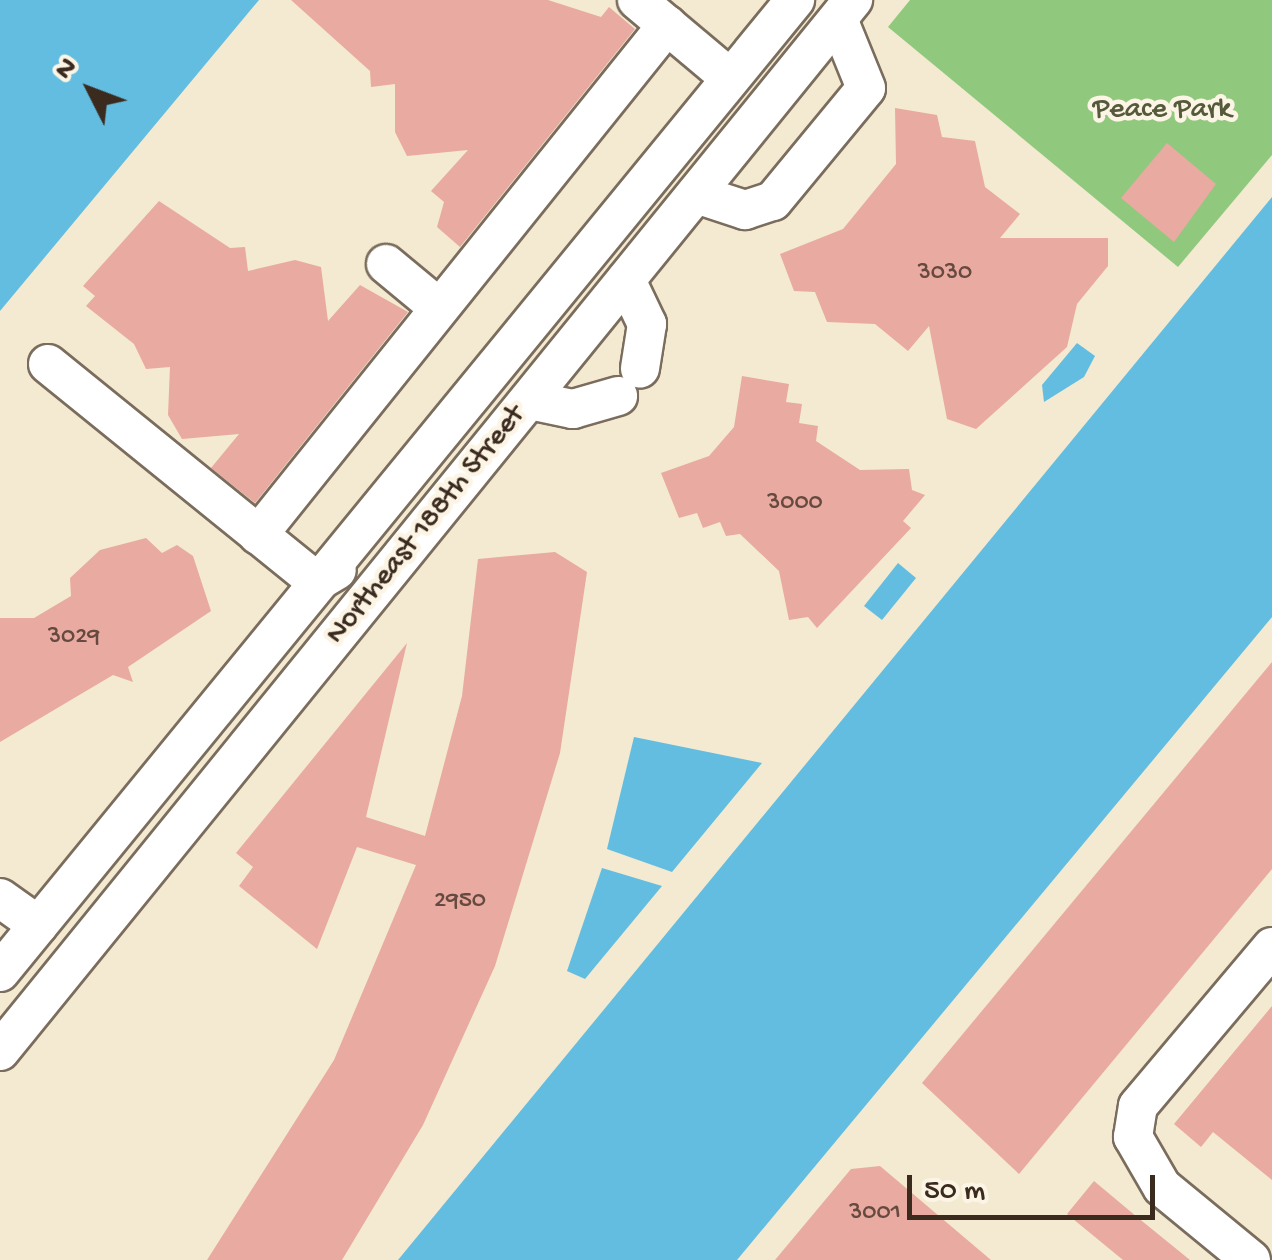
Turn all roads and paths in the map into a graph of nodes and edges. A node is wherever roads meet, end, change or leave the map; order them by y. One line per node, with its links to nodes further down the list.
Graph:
1 (638, 0): 4 (street)
2 (789, 7): 3 (street); 5 (street, Northeast 188th Street)
3 (841, 16): 6 (street, Northeast 188th Street); 7 (street)
4 (667, 25): 5 (street); 10 (street)
5 (726, 82): 6 (street); 15 (street, Northeast 188th Street)
6 (759, 116): 7 (street, Northeast 188th Street)
7 (696, 194): 9 (street, Northeast 188th Street)
8 (386, 264): 10 (street)
9 (626, 280): 12 (street, Northeast 188th Street); 12 (street)
10 (440, 308): 13 (street)
11 (48, 364): 13 (street)
12 (530, 400): 14 (street, Northeast 188th Street)
13 (258, 535): 15 (street)
14 (394, 567): 15 (street); 20 (street, Northeast 188th Street)
15 (318, 582): 17 (street, Northeast 188th Street)
16 (0, 898): 17 (street)
17 (38, 925): 19 (street, Northeast 188th Street)
18 (1272, 947): 22 (street)
19 (4, 968): 20 (street)
20 (46, 994): 21 (street, Northeast 188th Street)
21 (0, 1050)
22 (1252, 1260)

